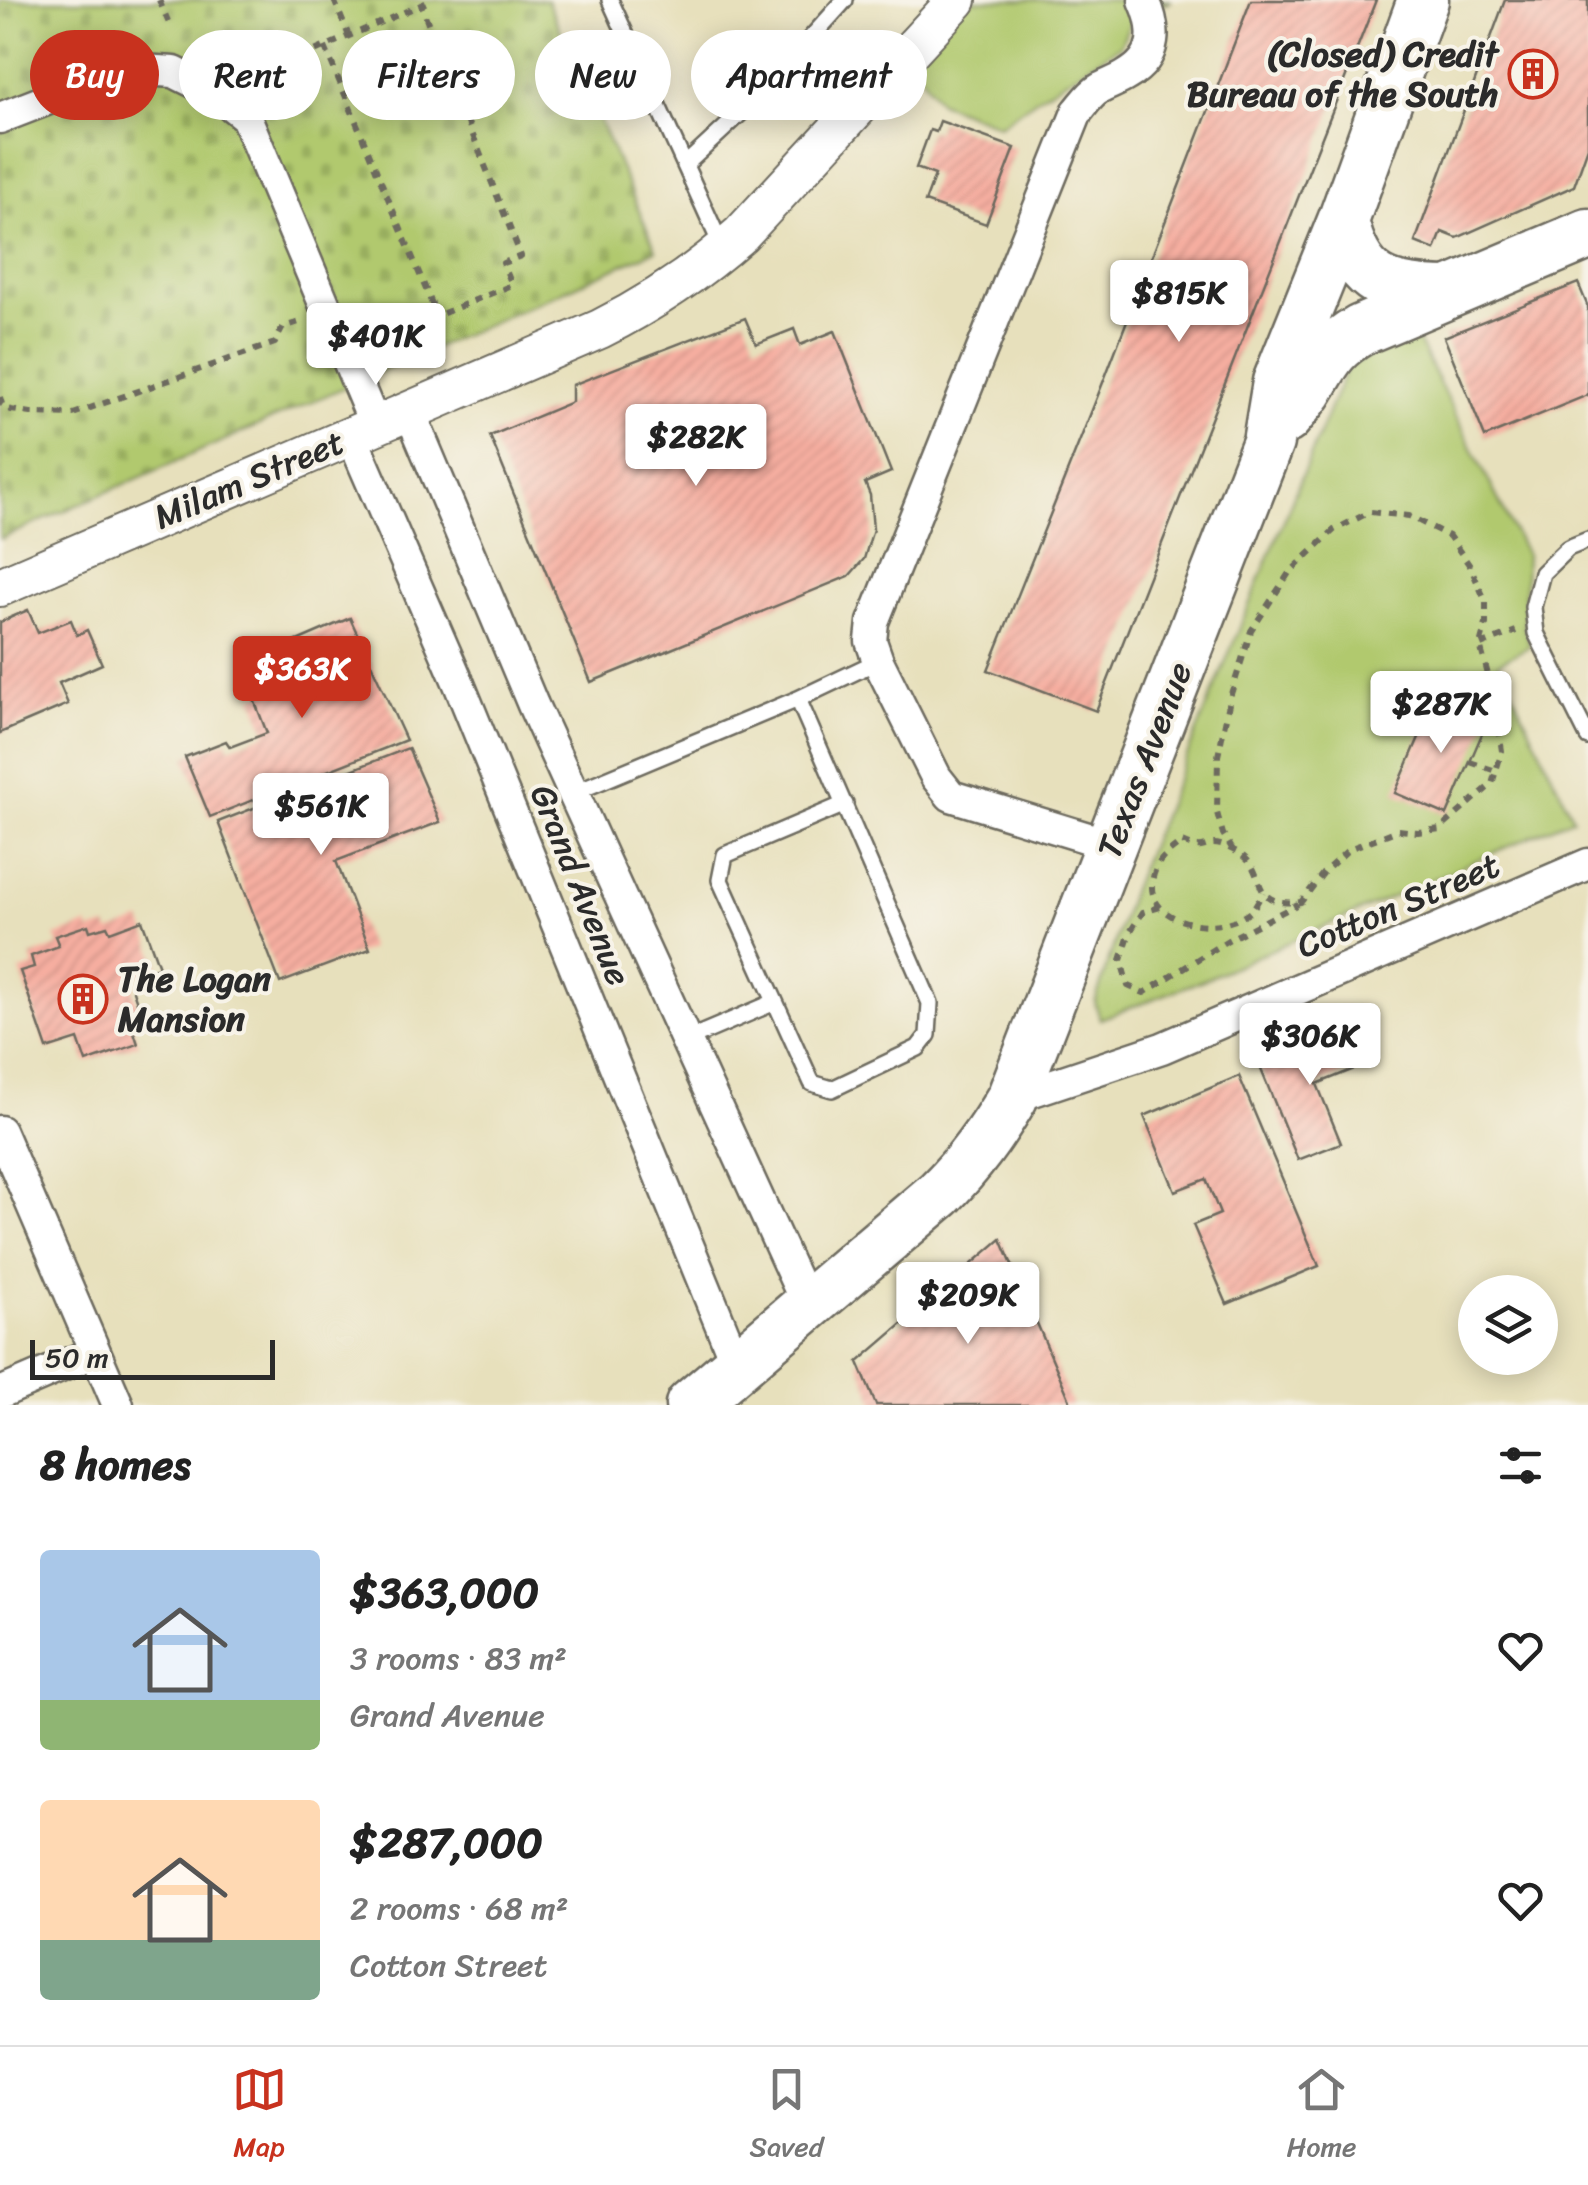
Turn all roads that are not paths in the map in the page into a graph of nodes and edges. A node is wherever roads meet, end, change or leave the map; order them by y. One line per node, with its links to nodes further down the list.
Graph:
1 (610, 0): 7 (lane)
2 (845, 0): 7 (lane)
3 (956, 0): 10 (street, Milam Street)
4 (1144, 0): 16 (street)
5 (1423, 0): 8 (main road, Texas Avenue)
6 (0, 118): 12 (street)
7 (685, 165): 10 (lane)
8 (1343, 221): 11 (main road); 13 (main road, Texas Avenue)
9 (1588, 234): 11 (main road)
10 (724, 249): 12 (street, Milam Street)
11 (1447, 293): 13 (main road)
12 (378, 424): 15 (street, Milam Street); 19 (street, Grand Avenue); 29 (street, Grand Avenue)
13 (1268, 442): 21 (main road, Texas Avenue)
14 (1588, 540): 18 (lane)
15 (0, 587)
16 (878, 661): 17 (lane); 21 (street)
17 (798, 699): 19 (lane); 20 (lane)
18 (1588, 738)
19 (573, 793): 24 (street, Grand Avenue)
20 (845, 804): 23 (lane); 23 (lane)
21 (1111, 845): 25 (main road, Texas Avenue)
22 (1588, 864): 25 (street, Cotton Street)
23 (775, 1002): 24 (lane)
24 (686, 1040): 27 (street, Grand Avenue)
25 (1012, 1098): 27 (main road, Texas Avenue)
26 (0, 1130): 28 (street)
27 (807, 1305): 29 (main road, Texas Avenue)
28 (95, 1352): 30 (street); 31 (street)
29 (736, 1365): 32 (main road, Texas Avenue)
30 (0, 1392)
31 (118, 1405)
32 (690, 1405)

